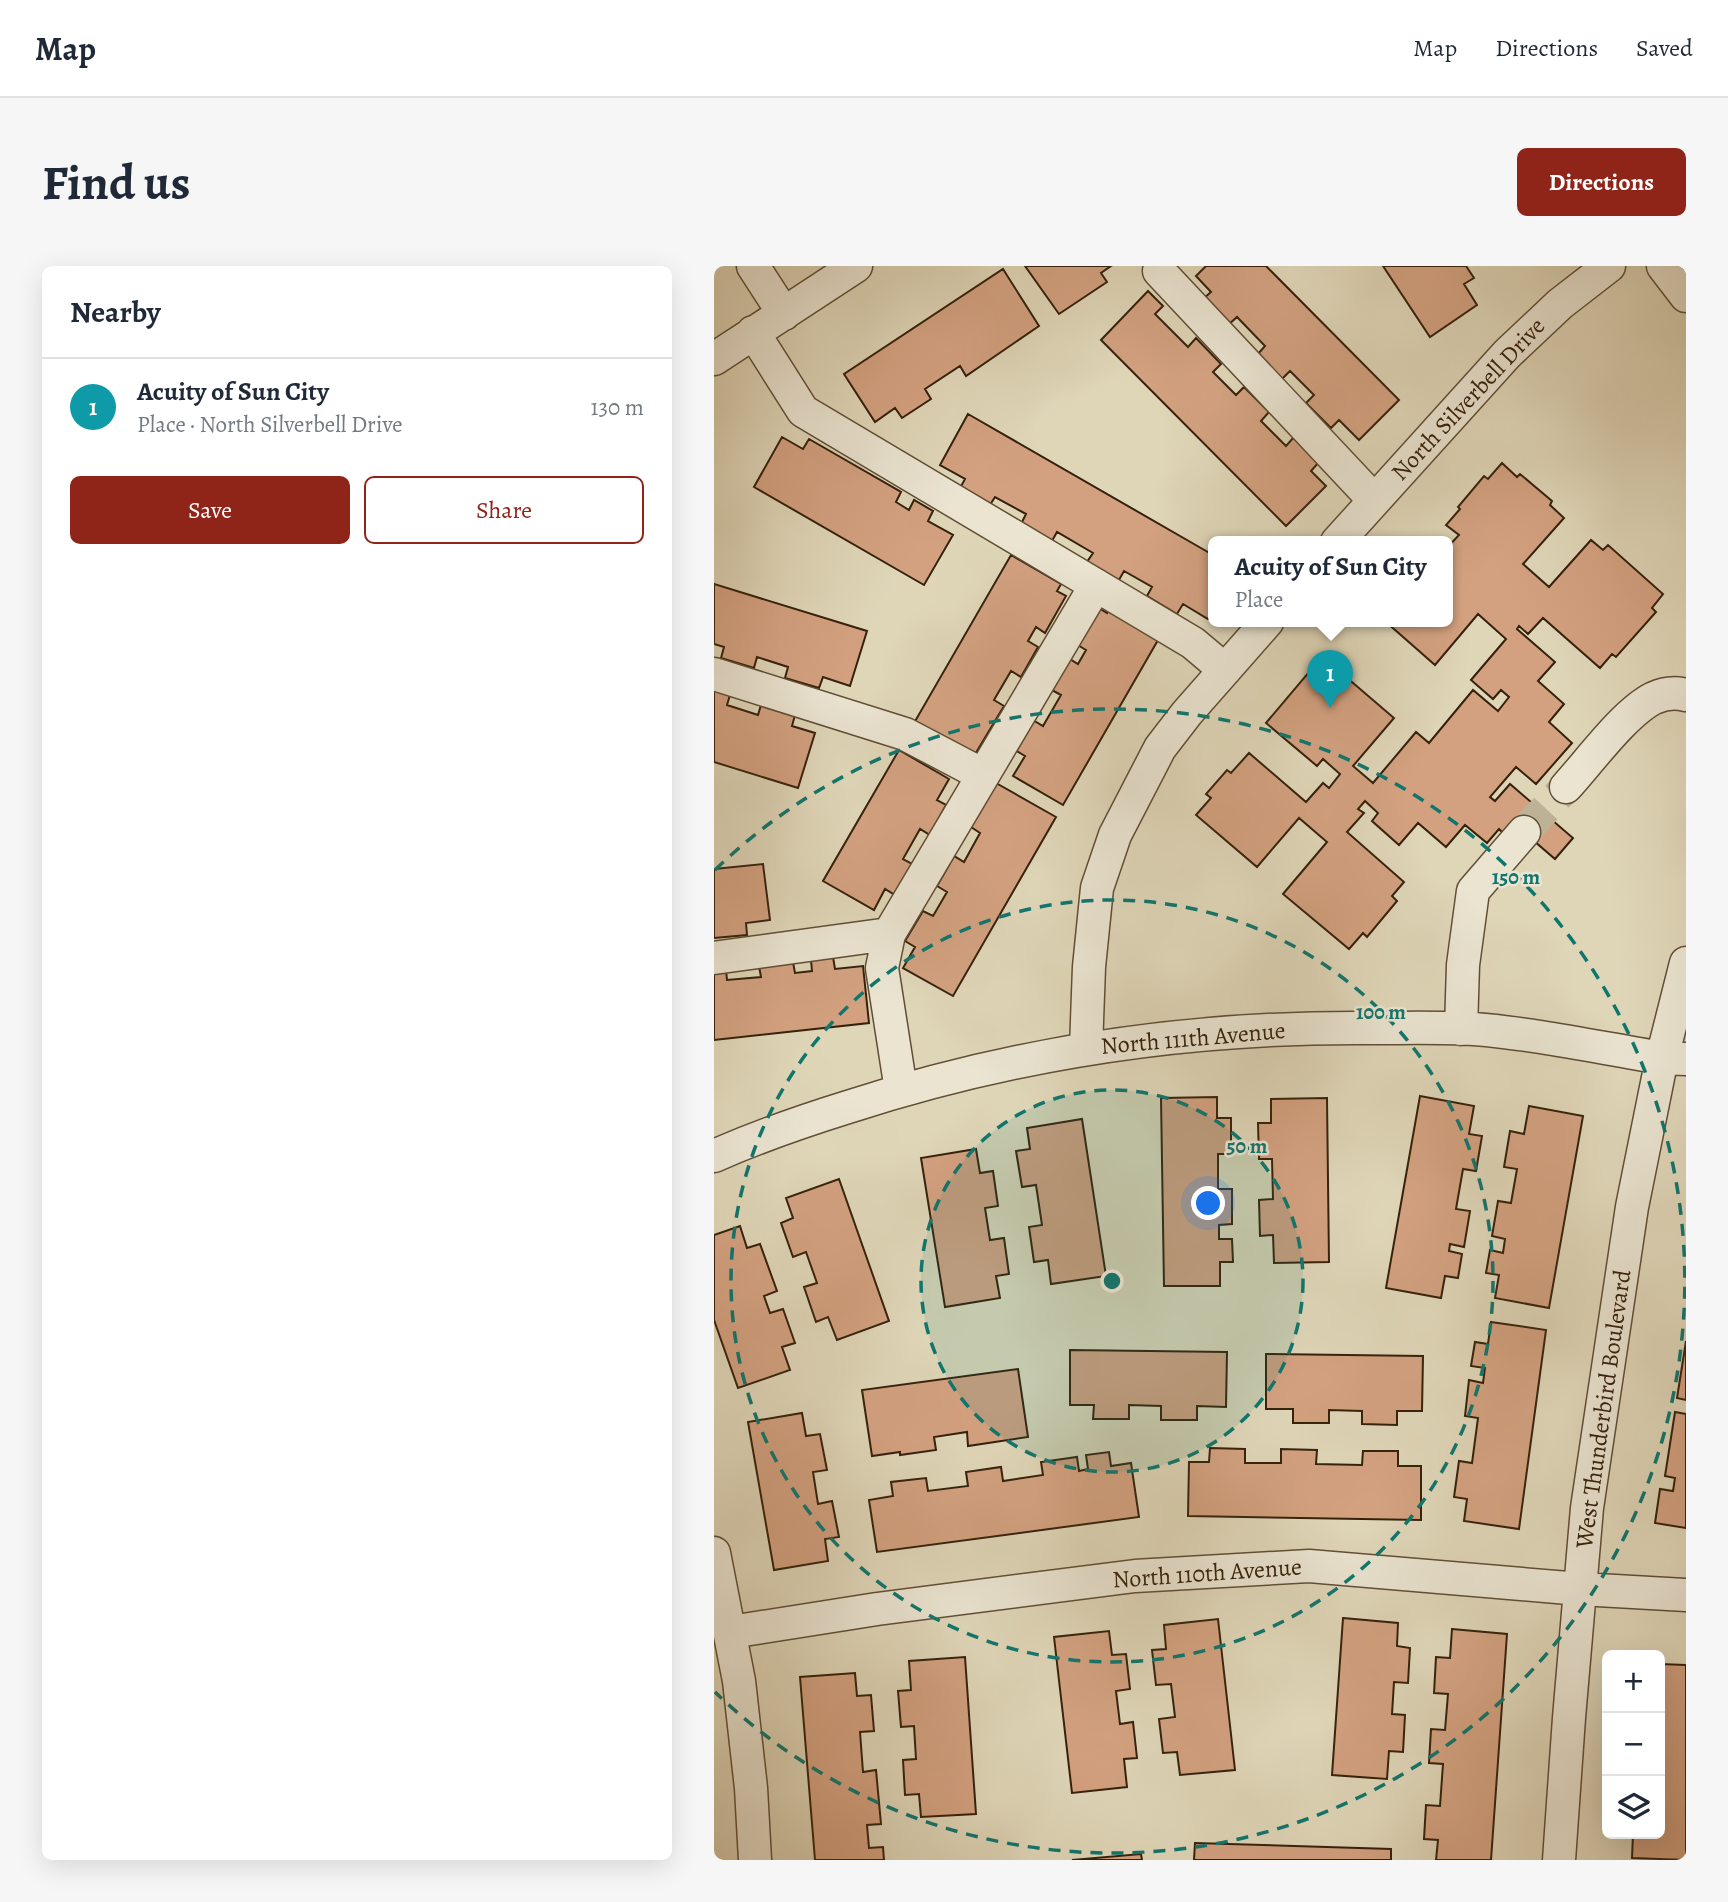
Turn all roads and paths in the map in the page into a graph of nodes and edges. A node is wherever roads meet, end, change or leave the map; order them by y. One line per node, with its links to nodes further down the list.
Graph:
1 (753, 266): 7 (street)
2 (856, 266): 7 (street)
3 (1609, 266): 10 (street, North Silverbell Drive)
4 (1664, 266): 6 (street)
5 (1159, 271): 10 (street)
6 (1686, 296)
7 (785, 314): 8 (street)
8 (753, 332): 9 (street); 12 (street)
9 (714, 359)
10 (1374, 500): 11 (street, North Silverbell Drive)
11 (1342, 536)
12 (1096, 585): 14 (street); 17 (street)
13 (1262, 627): 14 (street)
14 (1225, 670): 24 (street)
15 (714, 674): 17 (street)
16 (1686, 695): 18 (street)
17 (983, 775): 20 (street)
18 (1566, 787)
19 (1524, 832): 23 (street)
20 (889, 934): 21 (street); 26 (street)
21 (714, 958)
22 (1686, 963): 25 (street, West Thunderbird Boulevard)
23 (1461, 1029): 24 (street, North 111th Avenue); 25 (street, North 111th Avenue)
24 (1086, 1048): 26 (street, North 111th Avenue)
25 (1674, 1058): 29 (street, West Thunderbird Boulevard)
26 (901, 1090): 27 (street, North 111th Avenue)
27 (714, 1156)
28 (714, 1553): 31 (street)
29 (1580, 1589): 30 (street, North 110th Avenue); 31 (street, North 110th Avenue); 33 (street, West Thunderbird Boulevard)
30 (1686, 1595)
31 (731, 1632): 32 (street)
32 (755, 1860)
33 (1559, 1860)

